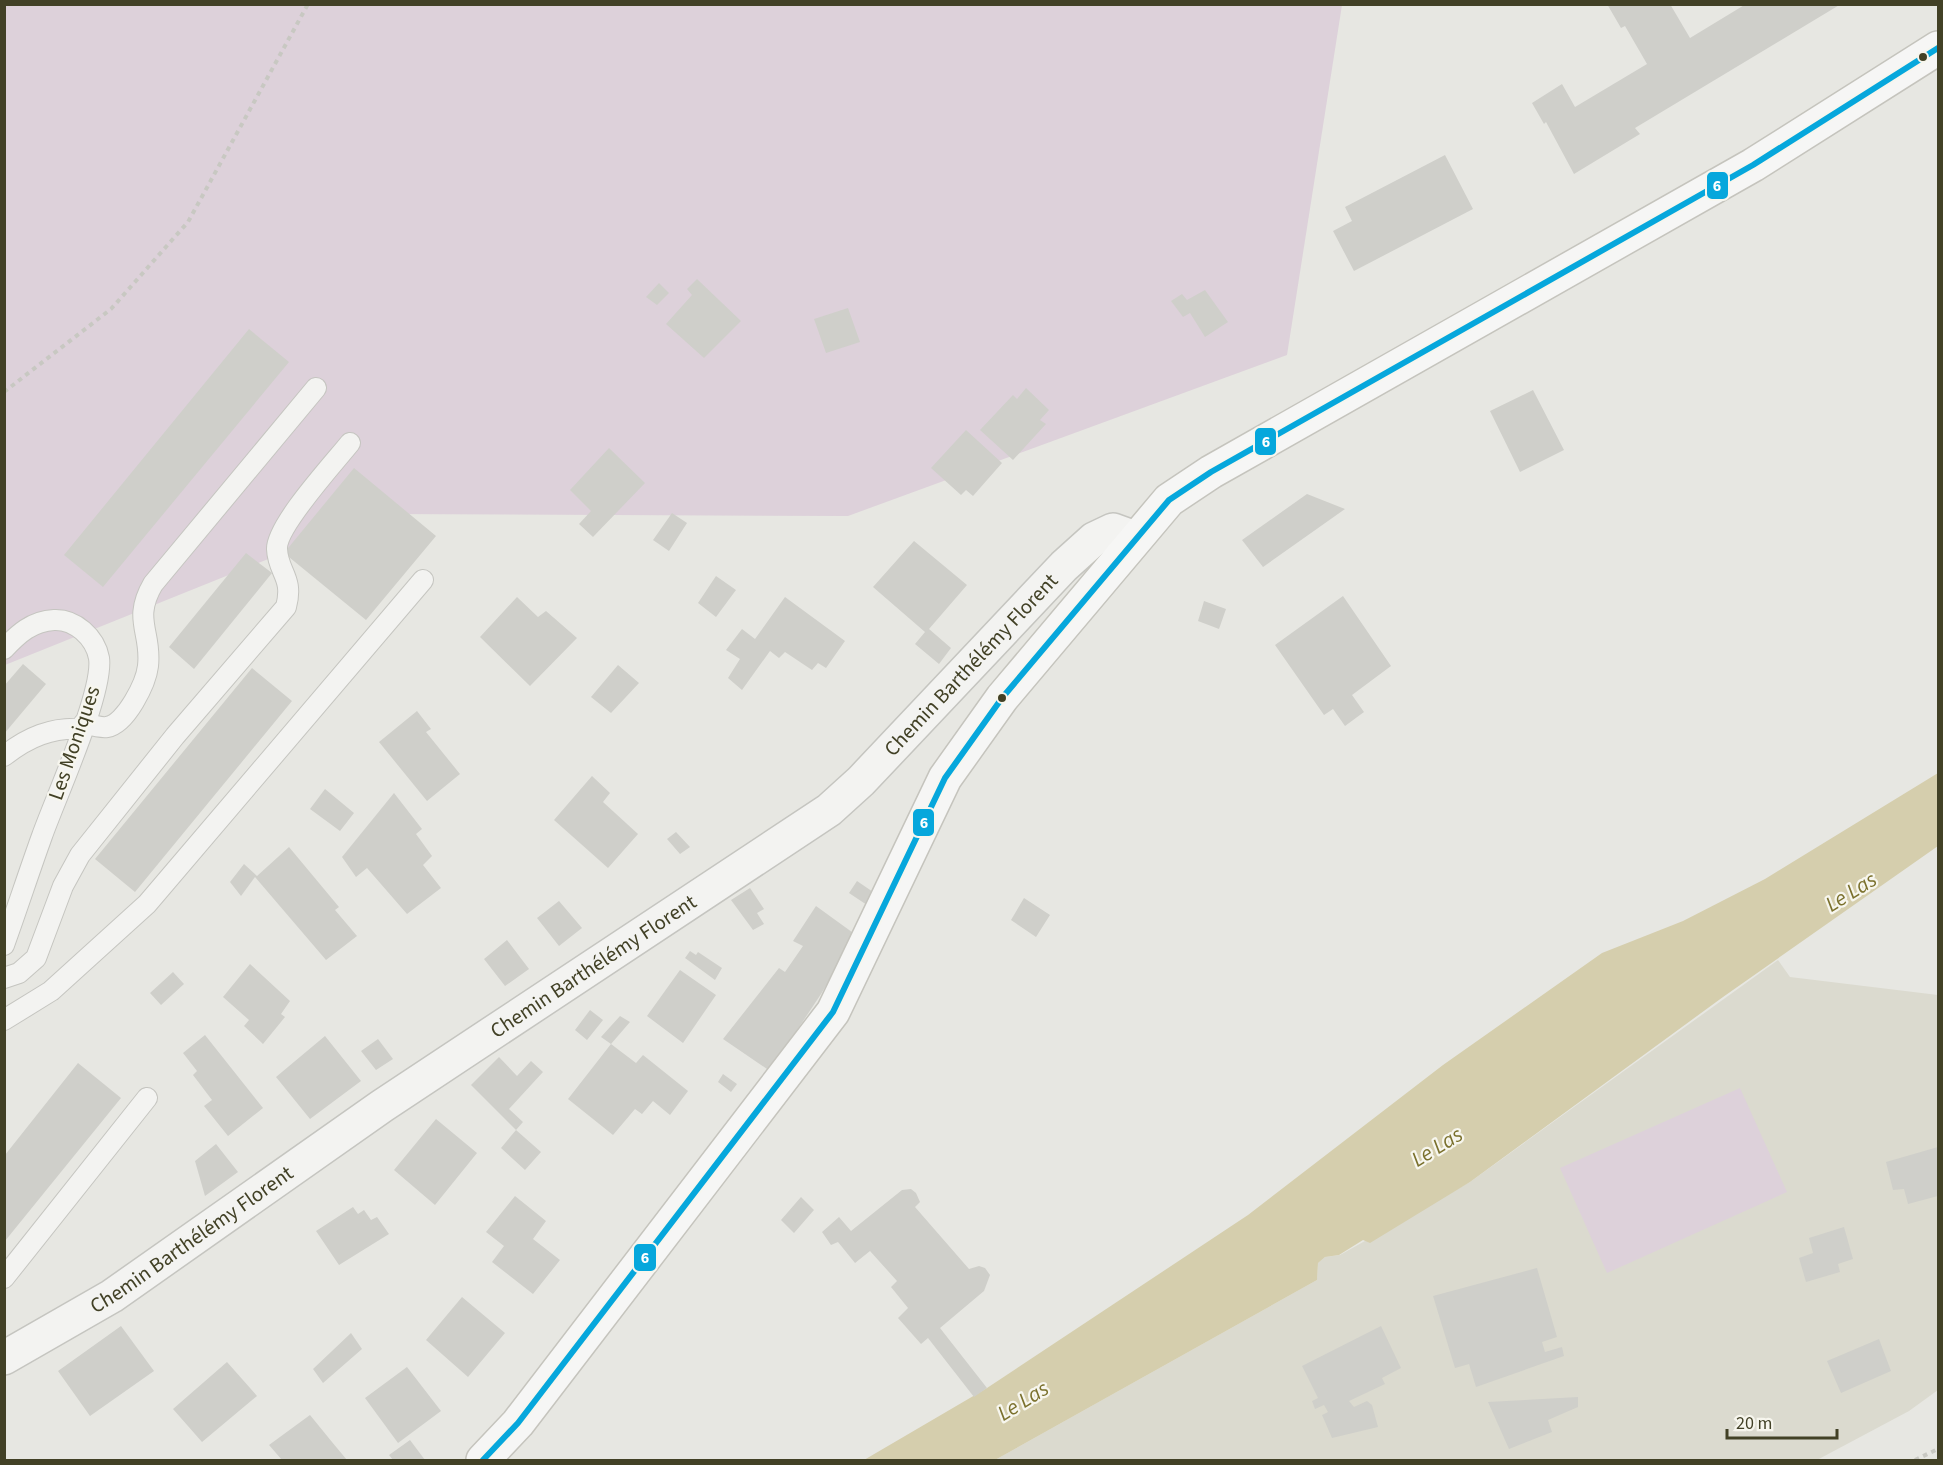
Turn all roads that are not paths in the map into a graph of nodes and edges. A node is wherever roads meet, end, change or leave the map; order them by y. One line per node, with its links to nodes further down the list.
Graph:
1 (1938, 48): 4 (main road)
2 (316, 388): 7 (lane)
3 (350, 443): 10 (lane)
4 (1135, 538): 14 (street, Chemin Barthélémy Florent); 15 (main road)
5 (423, 580): 11 (lane)
6 (4, 650): 7 (lane, Les Moniques)
7 (83, 726): 8 (lane); 9 (lane, Les Moniques)
8 (4, 756)
9 (4, 945)
10 (4, 978)
11 (4, 1020)
12 (147, 1098): 13 (lane)
13 (4, 1278)
14 (4, 1358)
15 (483, 1461)

